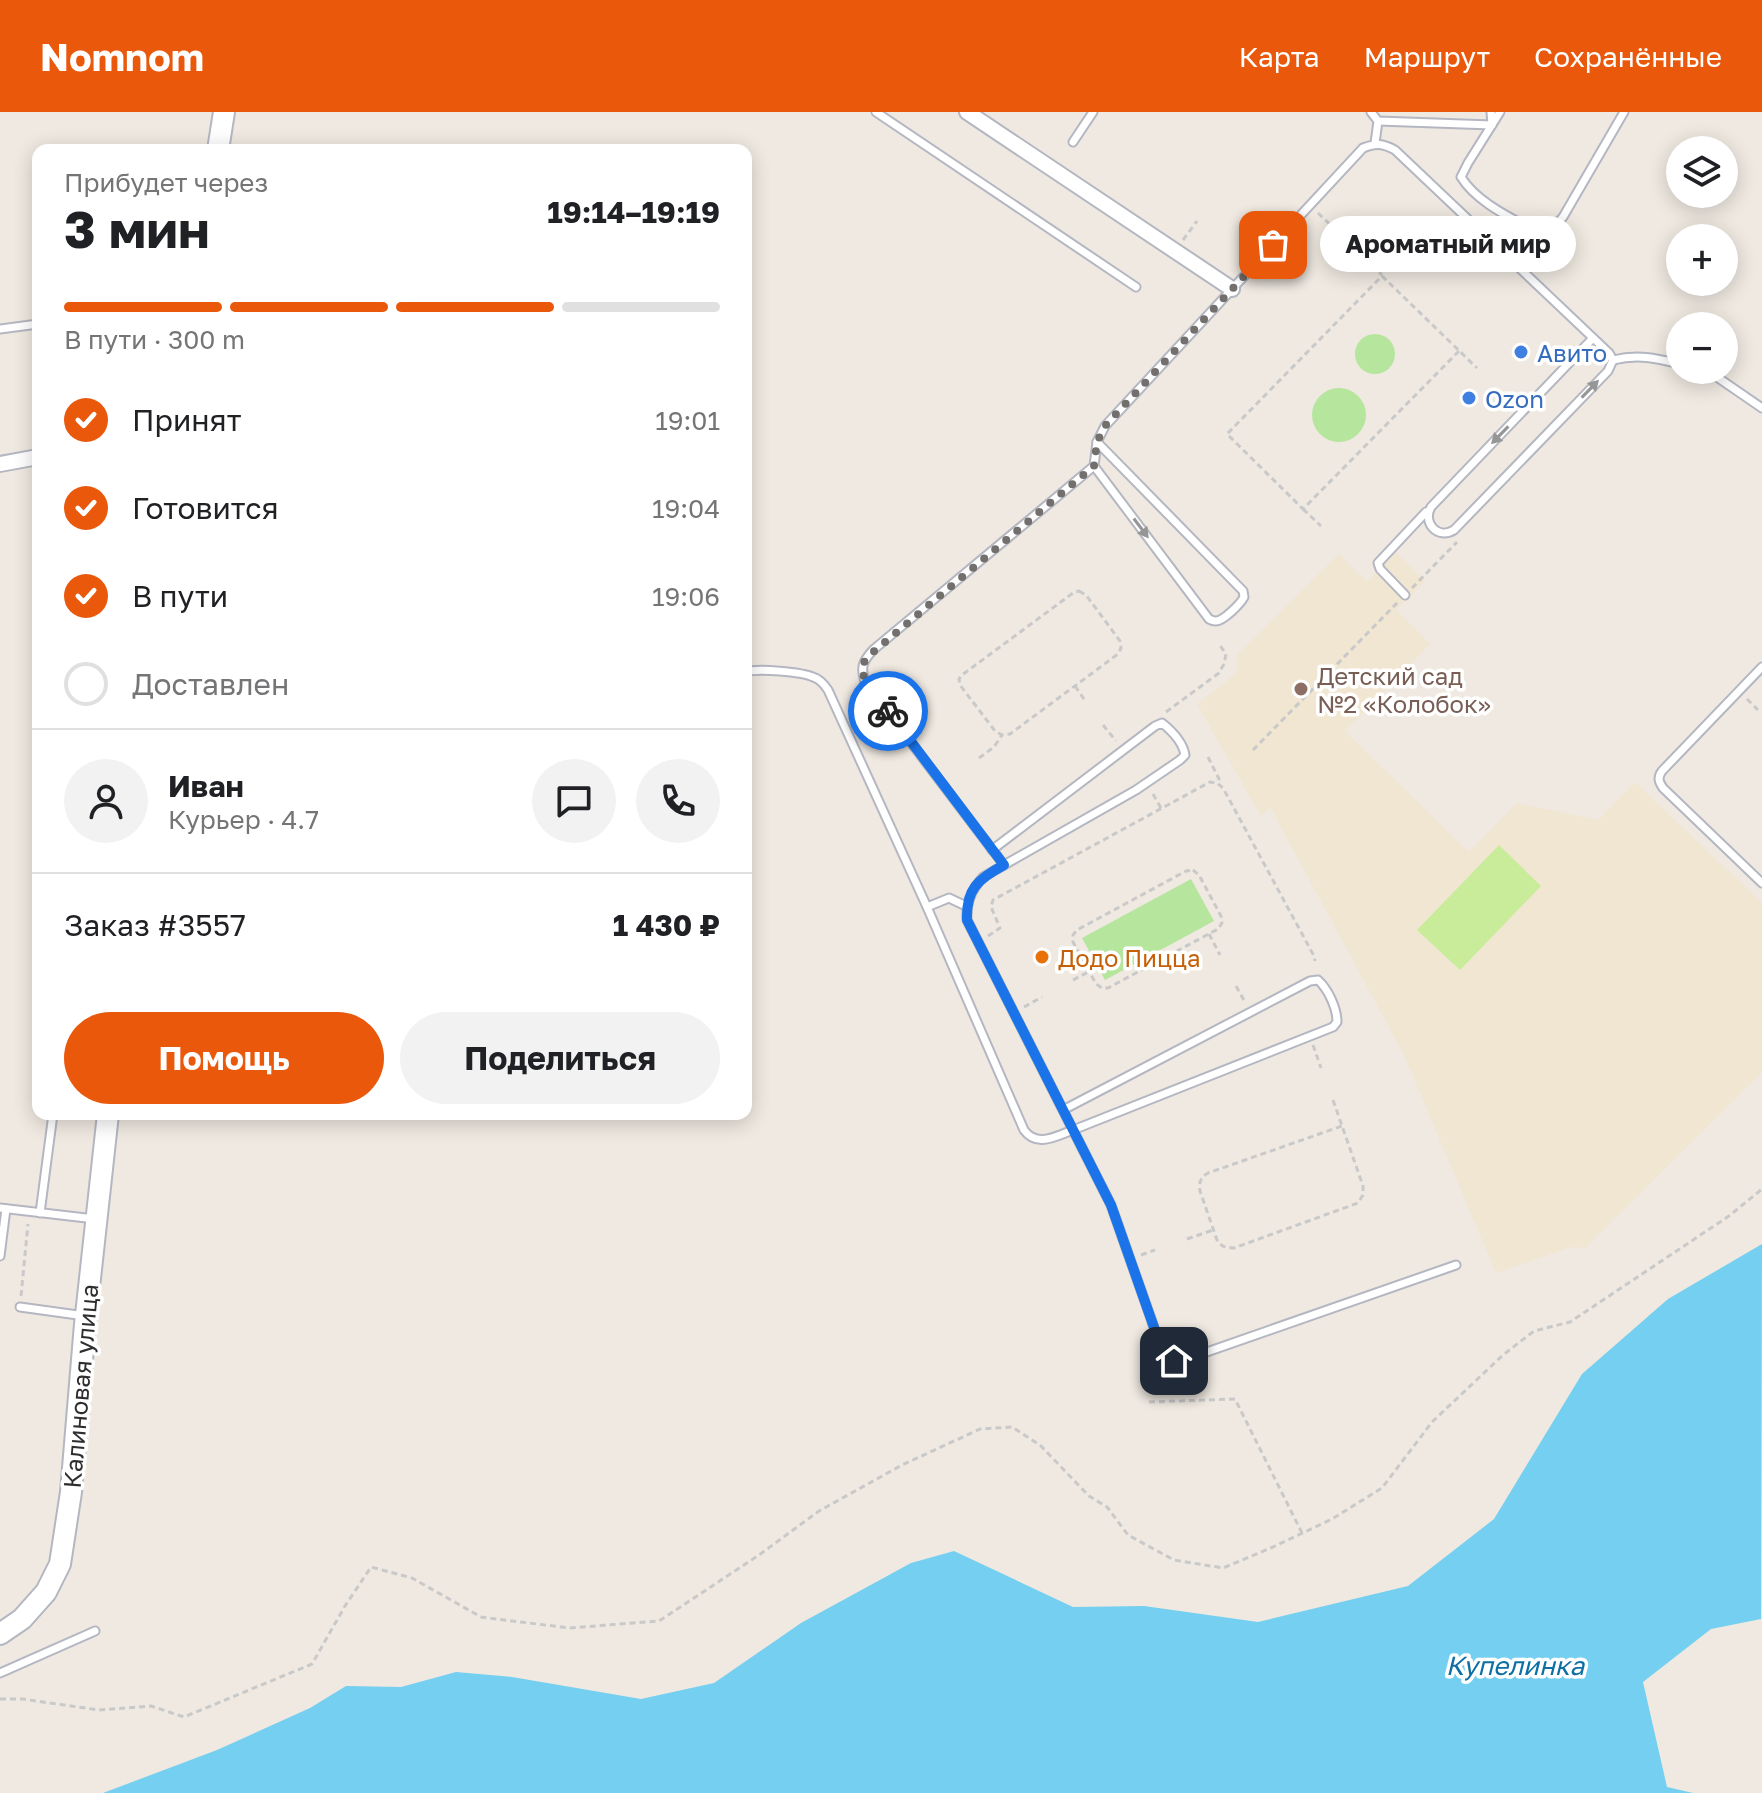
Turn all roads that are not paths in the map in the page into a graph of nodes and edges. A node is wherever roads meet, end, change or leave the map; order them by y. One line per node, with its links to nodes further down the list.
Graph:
1 (224, 112): 13 (street)
2 (876, 112): 14 (lane)
3 (967, 112): 15 (street)
4 (1093, 112): 11 (lane)
5 (1371, 112): 9 (lane)
6 (1491, 112): 10 (lane)
7 (1500, 112): 10 (lane)
8 (1624, 112): 10 (lane)
9 (1378, 121): 10 (lane); 12 (lane)
10 (1492, 125)
11 (1073, 142)
12 (1375, 143): 15 (lane); 18 (lane)
13 (219, 144)
14 (1136, 287)
15 (1232, 289): 23 (lane)
16 (32, 325): 17 (lane)
17 (0, 329)
18 (1593, 338): 19 (lane); 27 (lane, one-way to 27)
19 (1613, 360): 20 (lane); 27 (lane, one-way to 19)
20 (1666, 362)
21 (1727, 384): 22 (lane)
22 (1762, 408)
23 (1097, 442): 26 (lane); 26 (lane, one-way to 23)
24 (32, 458): 25 (street)
25 (0, 464)
26 (1094, 466): 31 (lane)
27 (1431, 507): 28 (lane)
28 (1405, 595)
29 (1762, 667): 33 (lane)
30 (752, 669): 35 (lane)
31 (992, 850): 32 (lane); 32 (lane)
32 (1004, 865): 34 (lane)
33 (1762, 883)
34 (966, 906): 35 (lane); 36 (lane)
35 (927, 907): 39 (lane)
36 (1063, 1110): 39 (lane); 39 (lane)
37 (52, 1120): 41 (lane)
38 (107, 1120): 42 (street, Калиновая улица)
39 (1073, 1130): 44 (lane)
40 (3, 1208): 41 (lane); 43 (lane)
41 (40, 1213): 42 (lane)
42 (97, 1219): 46 (street, Калиновая улица)
43 (0, 1256)
44 (1456, 1265)
45 (20, 1307): 46 (lane)
46 (86, 1316): 48 (street, Калиновая улица)
47 (95, 1631): 49 (lane)
48 (0, 1634)
49 (0, 1673)

